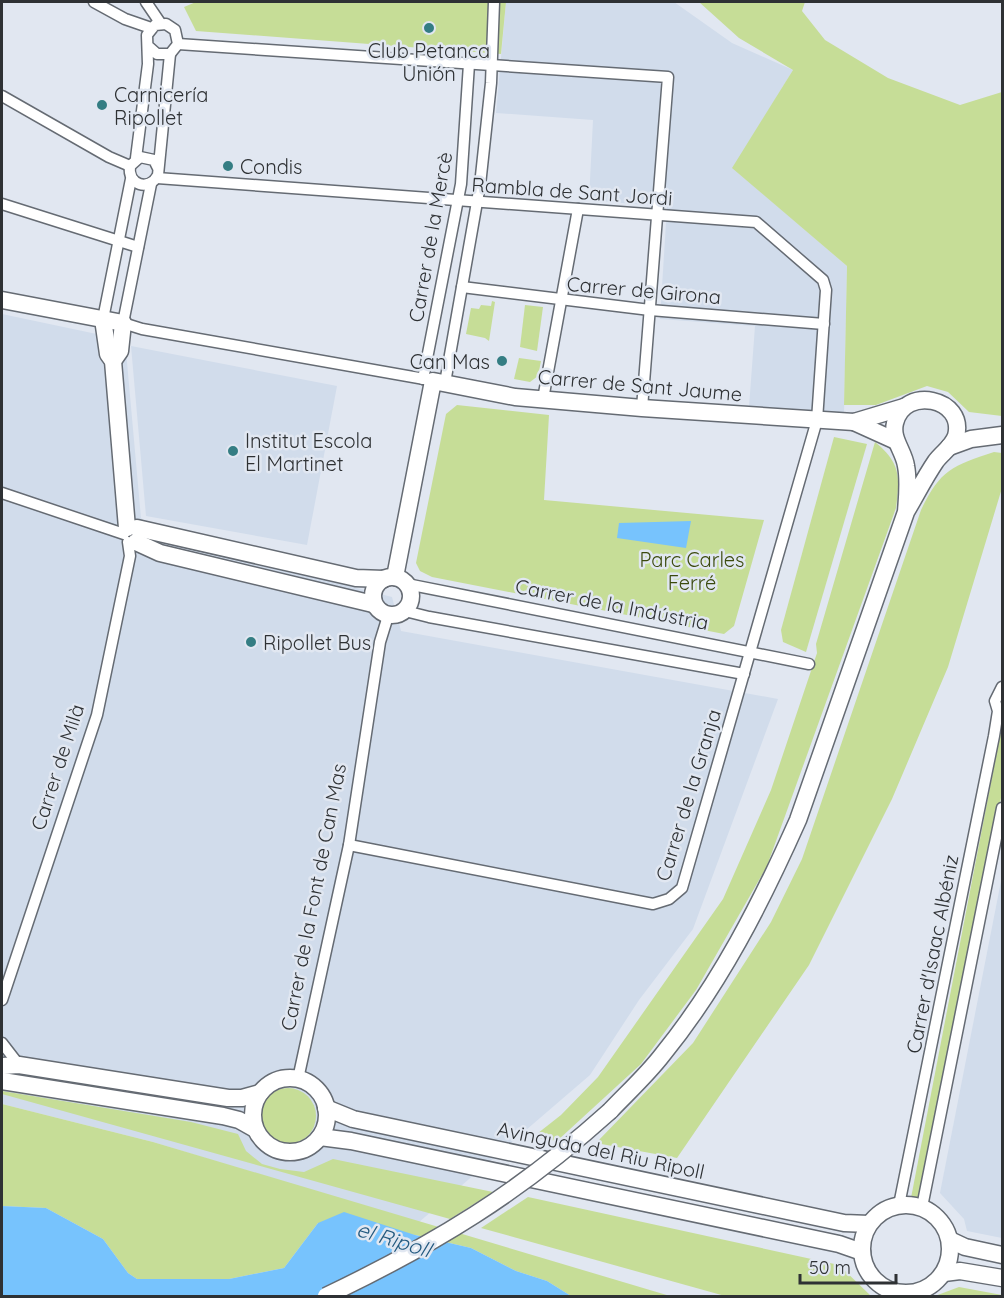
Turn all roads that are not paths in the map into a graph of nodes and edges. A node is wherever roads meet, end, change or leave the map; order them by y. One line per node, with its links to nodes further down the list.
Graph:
1 (94, 2): 4 (street)
2 (146, 2): 4 (street)
3 (494, 2): 9 (street, Carrer de la Mercè)
4 (156, 26): 5 (street); 6 (street)
5 (178, 44): 7 (street); 8 (street)
6 (148, 46): 7 (street); 11 (street)
7 (170, 54): 12 (street)
8 (470, 64): 9 (street); 14 (street, Carrer de la Mercè)
9 (491, 66): 15 (street, Carrer de la Mercè); 18 (street)
10 (2, 96): 11 (street)
11 (133, 162): 12 (street); 13 (street)
12 (155, 177): 13 (street); 14 (street, Rambla de Sant Jordi); 20 (street)
13 (131, 179): 19 (street)
14 (458, 200): 15 (street, Rambla de Sant Jordi); 29 (street, Carrer de la Mercè)
15 (476, 202): 17 (street, Rambla de Sant Jordi); 21 (street, Carrer de la Mercè)
16 (2, 204): 19 (street)
17 (578, 209): 18 (street, Rambla de Sant Jordi); 23 (street)
18 (657, 215): 24 (street); 27 (street, Rambla de Sant Jordi)
19 (118, 242): 20 (street); 25 (street)
20 (138, 247): 26 (street)
21 (462, 286): 23 (street, Carrer de Girona); 29 (street, Carrer de la Mercè)
22 (2, 300): 25 (street, Carrer de Sant Jaume)
23 (562, 301): 24 (street, Carrer de Girona); 30 (street)
24 (650, 310): 27 (street, Carrer de Girona); 32 (street)
25 (103, 319): 26 (street, Carrer de Sant Jaume); 28 (street, Carrer de Milà)
26 (123, 323): 28 (street, Carrer de Milà); 29 (street, Carrer de Sant Jaume)
27 (824, 324): 33 (street, Rambla de Sant Jordi)
28 (113, 361): 41 (street, Carrer de Milà)
29 (434, 381): 30 (street, Carrer de Sant Jaume); 42 (street)
30 (543, 399): 32 (street, Carrer de Sant Jaume)
31 (904, 407): 34 (street, Carrer de Sant Jaume); 35 (street); 37 (street)
32 (642, 408): 33 (street, Carrer de Sant Jaume)
33 (817, 420): 34 (street, Carrer de Sant Jaume); 46 (street, Carrer de la Granja)
34 (854, 422): 37 (street, Carrer de Sant Jaume)
35 (956, 422): 36 (street); 38 (street)
36 (999, 435): 38 (street)
37 (899, 447): 38 (street); 40 (street)
38 (944, 453): 40 (street)
39 (2, 493): 41 (street, Carrer de la Indústria)
40 (906, 512): 71 (street, bridge)
41 (131, 535): 42 (street, Carrer de la Indústria); 43 (street, Carrer de la Indústria); 53 (street, Carrer de Milà)
42 (395, 580): 43 (street); 44 (street); 46 (street, Carrer de la Indústria)
43 (374, 604): 45 (street)
44 (405, 611): 45 (street); 48 (street)
45 (388, 616): 52 (street, Carrer de la Font de Can Mas)
46 (750, 651): 47 (street, Carrer de la Indústria); 48 (street, Carrer de la Granja)
47 (809, 664)
48 (744, 674): 52 (street, Carrer de la Granja)
49 (1002, 689): 50 (street, Carrer d'Isaac Albéniz)
50 (1000, 713): 63 (street, Carrer d'Isaac Albéniz)
51 (1002, 808): 64 (street, Carrer d'Isaac Albéniz)
52 (349, 845): 57 (street, Carrer de la Font de Can Mas)
53 (2, 1000)
54 (2, 1043): 55 (street)
55 (19, 1065): 56 (street); 59 (street)
56 (2, 1066)
57 (297, 1079): 59 (street); 60 (street)
58 (2, 1082): 61 (street)
59 (260, 1093): 61 (street)
60 (326, 1108): 62 (street); 65 (street, Avinguda del Riu Ripoll)
61 (255, 1129): 62 (street)
62 (320, 1137): 67 (street)
63 (900, 1205): 64 (street); 65 (street)
64 (922, 1207): 66 (street)
65 (869, 1224): 67 (street)
66 (950, 1240): 68 (street); 69 (street)
67 (862, 1252): 69 (street)
68 (1002, 1255)
69 (944, 1273): 70 (street)
70 (1002, 1278)
71 (326, 1296)

